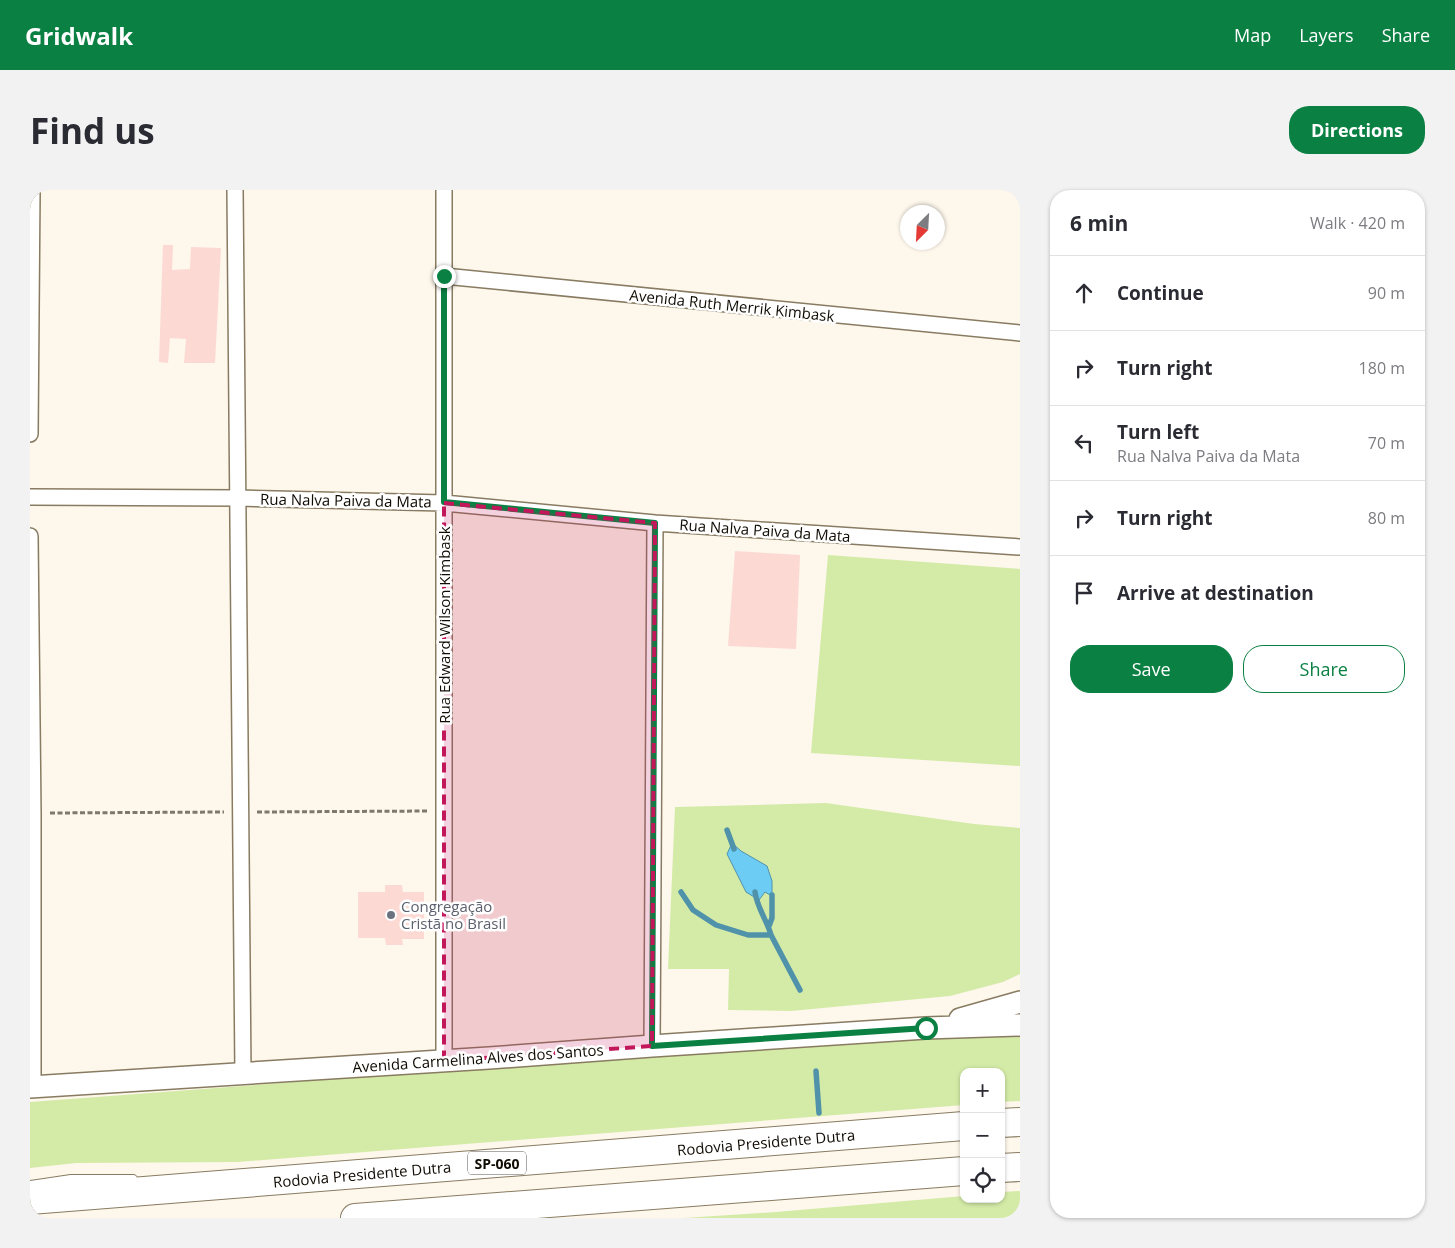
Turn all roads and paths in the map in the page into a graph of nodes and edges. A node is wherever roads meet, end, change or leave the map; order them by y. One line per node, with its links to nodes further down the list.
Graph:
1 (32, 190): 6 (street)
2 (235, 190): 8 (street)
3 (444, 190): 4 (street, Rua Edward Wilson Kimbask)
4 (444, 276): 5 (street, Avenida Ruth Merrik Kimbask); 9 (street, Rua Edward Wilson Kimbask)
5 (1020, 334)
6 (30, 434)
7 (30, 497): 8 (street, Rua Nalva Paiva da Mata)
8 (238, 498): 9 (street, Rua Nalva Paiva da Mata); 18 (street)
9 (444, 502): 10 (street, Rua Nalva Paiva da Mata); 17 (street, Rua Edward Wilson Kimbask)
10 (655, 523): 12 (street, Rua Nalva Paiva da Mata); 16 (street)
11 (30, 536): 19 (street)
12 (1020, 547)
13 (1020, 1002): 15 (street)
14 (1020, 1025): 15 (street)
15 (926, 1028): 16 (street, Avenida Carmelina Alves dos Santos)
16 (652, 1046): 17 (street, Avenida Carmelina Alves dos Santos)
17 (444, 1061): 18 (street, Avenida Carmelina Alves dos Santos)
18 (243, 1074): 19 (street, Avenida Carmelina Alves dos Santos)
19 (32, 1086)
20 (1020, 1122): 21 (highway)
21 (1005, 1123)
22 (960, 1126): 28 (highway, Rodovia Presidente Dutra / SP-060)
23 (1020, 1167): 24 (highway)
24 (1005, 1168)
25 (960, 1171): 31 (highway)
26 (144, 1179): 29 (lane)
27 (181, 1179): 28 (lane)
28 (278, 1181): 30 (highway, Rodovia Presidente Dutra / SP-060)
29 (30, 1184)
30 (30, 1200)
31 (355, 1218)

